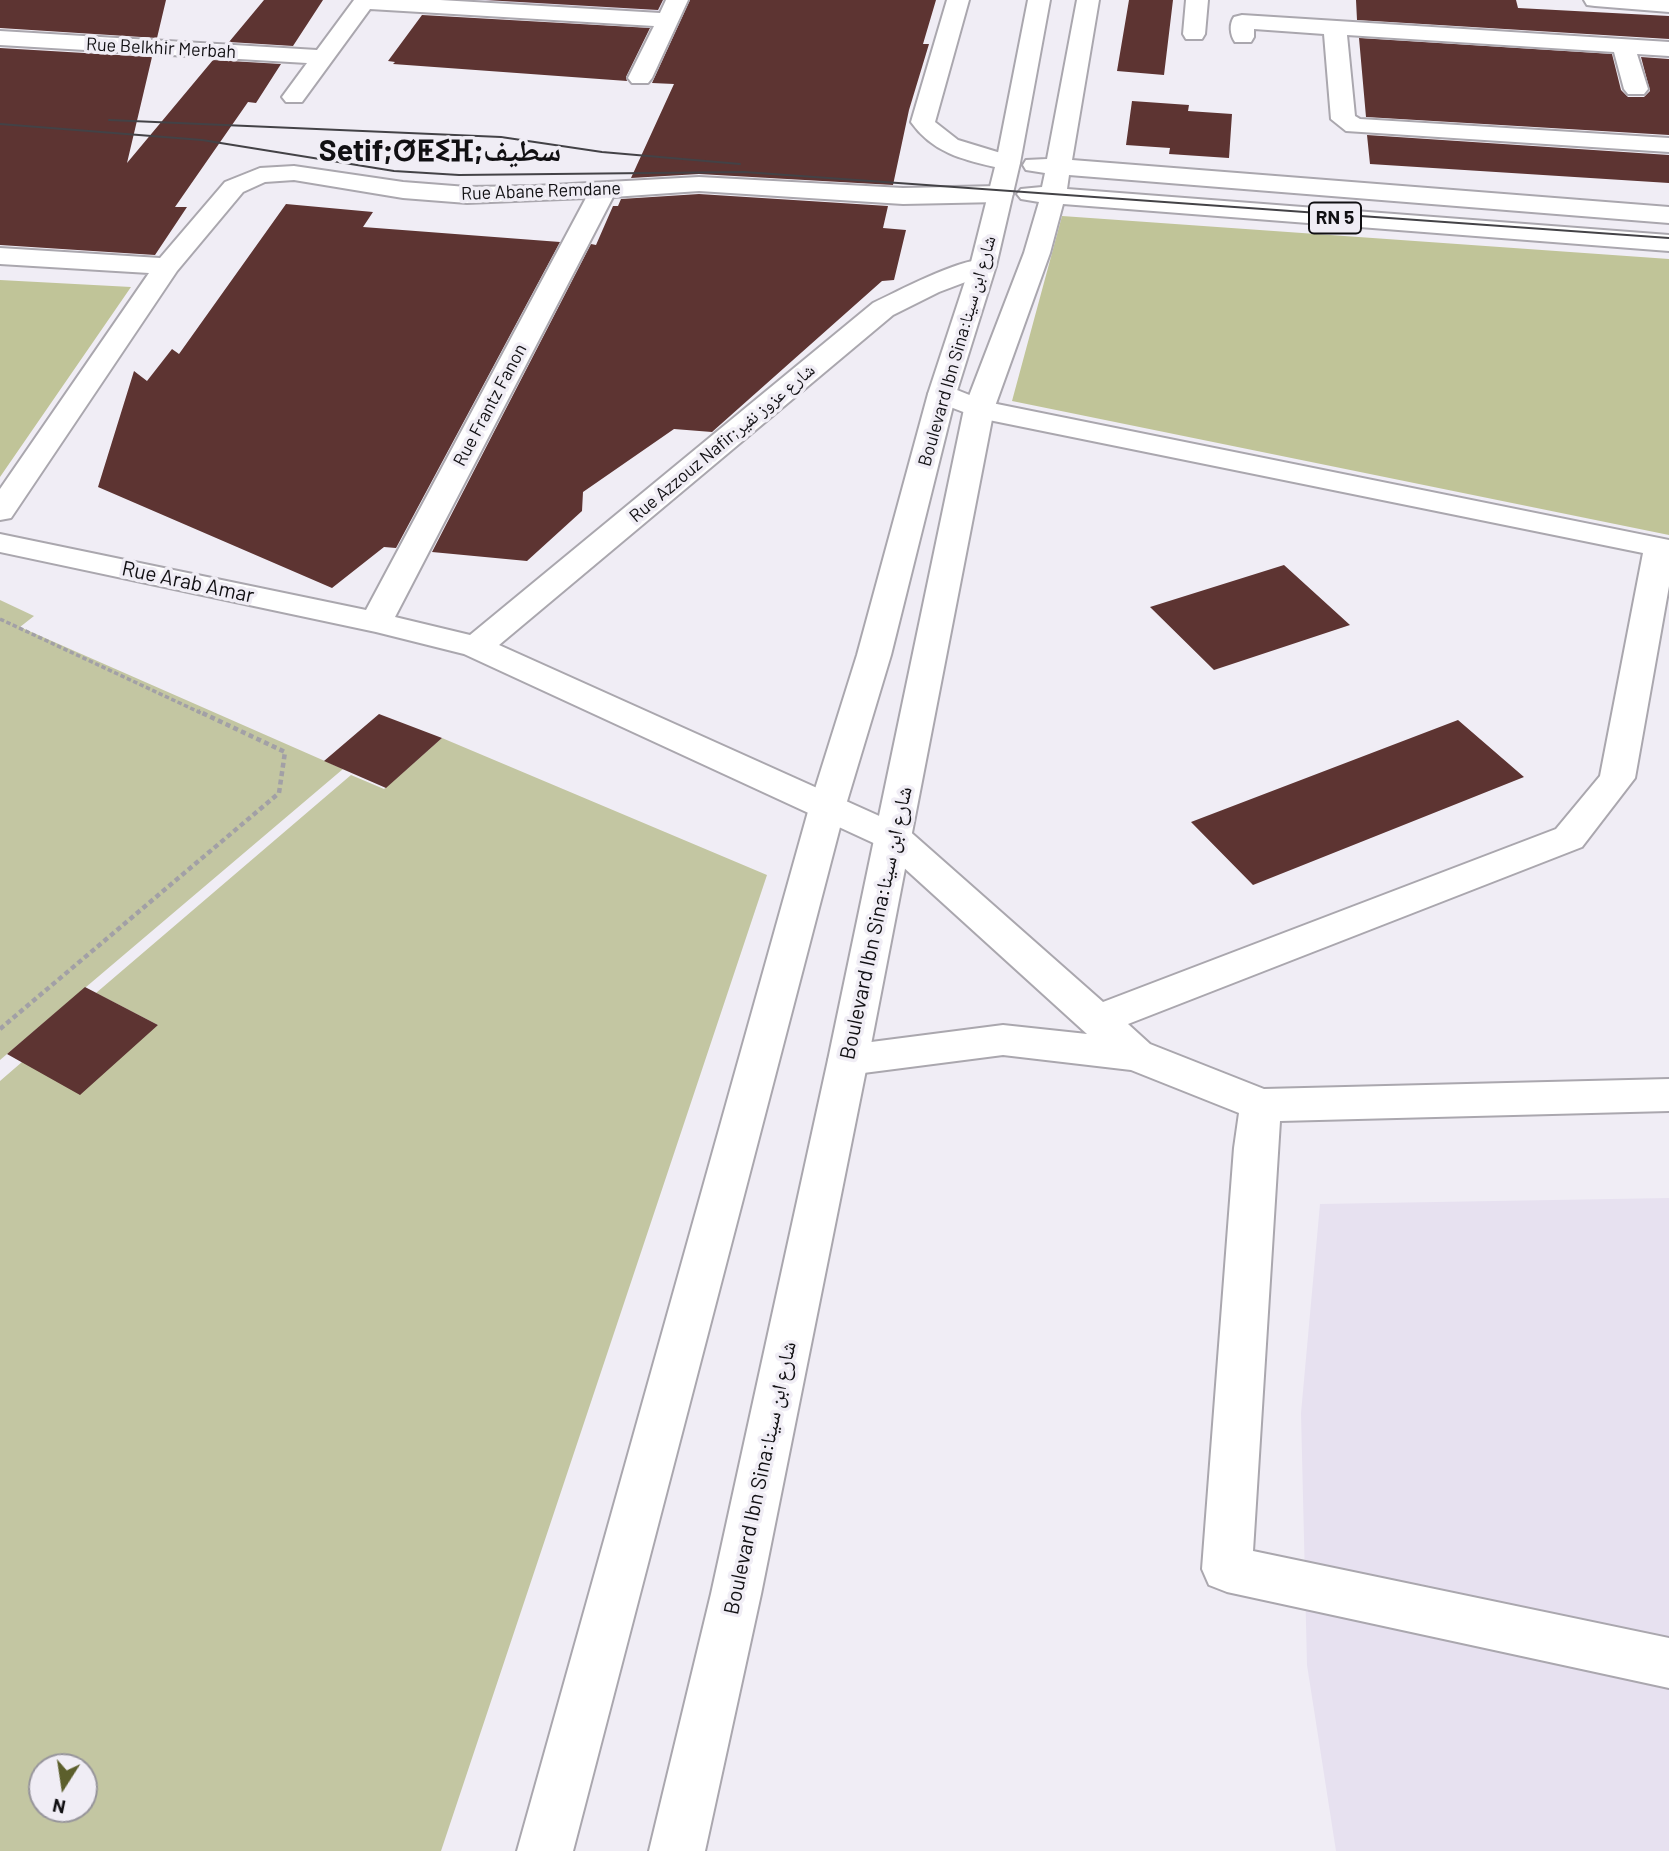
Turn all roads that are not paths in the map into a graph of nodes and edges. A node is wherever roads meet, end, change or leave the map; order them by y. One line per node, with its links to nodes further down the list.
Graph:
1 (958, 0): 20 (street)
2 (1039, 0): 20 (street, Boulevard Ibn Sina:شارع ابن سينا)
3 (1088, 0): 21 (street, Boulevard Ibn Sina:شارع ابن سينا)
4 (1197, 0): 11 (street)
5 (1229, 0): 10 (street)
6 (1595, 0): 8 (street)
7 (364, 1): 9 (street); 15 (street)
8 (1669, 5)
9 (672, 10): 16 (street)
10 (1335, 29): 13 (street); 19 (street)
11 (1194, 34)
12 (0, 38): 15 (street, Rue Belkhir Merbah)
13 (1624, 47): 14 (street); 17 (street)
14 (1669, 49)
15 (322, 57): 18 (street)
16 (640, 78)
17 (1636, 89)
18 (294, 97)
19 (1669, 145)
20 (1008, 163): 21 (street, RN 5); 23 (street, Boulevard Ibn Sina:شارع ابن سينا)
21 (1057, 181): 23 (street, RN 5); 24 (street, RN 5); 25 (street, RN 5); 30 (street, Boulevard Ibn Sina:شارع ابن سينا)
22 (604, 189): 23 (street, Rue Abane Remdane); 28 (street, Rue Abane Remdane); 34 (street, Rue Frantz Fanon)
23 (1000, 194): 27 (street, Boulevard Ibn Sina:شارع ابن سينا)
24 (1669, 215)
25 (1669, 243)
26 (0, 256): 28 (street)
27 (984, 266): 29 (street, Boulevard Ibn Sina:شارع ابن سينا); 35 (street, Rue Azzouz Nafir;شارع عزوز نفير)
28 (167, 267): 31 (street, Rue Abane Remdane)
29 (942, 394): 30 (street); 36 (street, Boulevard Ibn Sina:شارع ابن سينا)
30 (979, 409): 33 (street); 37 (street, Boulevard Ibn Sina:شارع ابن سينا)
31 (0, 511)
32 (0, 543): 34 (street, Rue Arab Amar)
33 (1664, 548): 38 (street)
34 (376, 622): 35 (street, Rue Arab Amar)
35 (476, 646): 36 (street, Rue Arab Amar)
36 (832, 794): 37 (street, Rue Arab Amar); 44 (street, Boulevard Ibn Sina:شارع ابن سينا)
37 (893, 837): 38 (street, Rue Arab Amar); 40 (street, Boulevard Ibn Sina:شارع ابن سينا)
38 (1097, 1020): 39 (street, Rue Arab Amar)
39 (1136, 1055): 40 (street); 42 (street)
40 (848, 1060): 45 (street, Boulevard Ibn Sina:شارع ابن سينا)
41 (1669, 1095): 42 (street)
42 (1261, 1105): 43 (street)
43 (1669, 1663)
44 (545, 1851)
45 (677, 1851)

